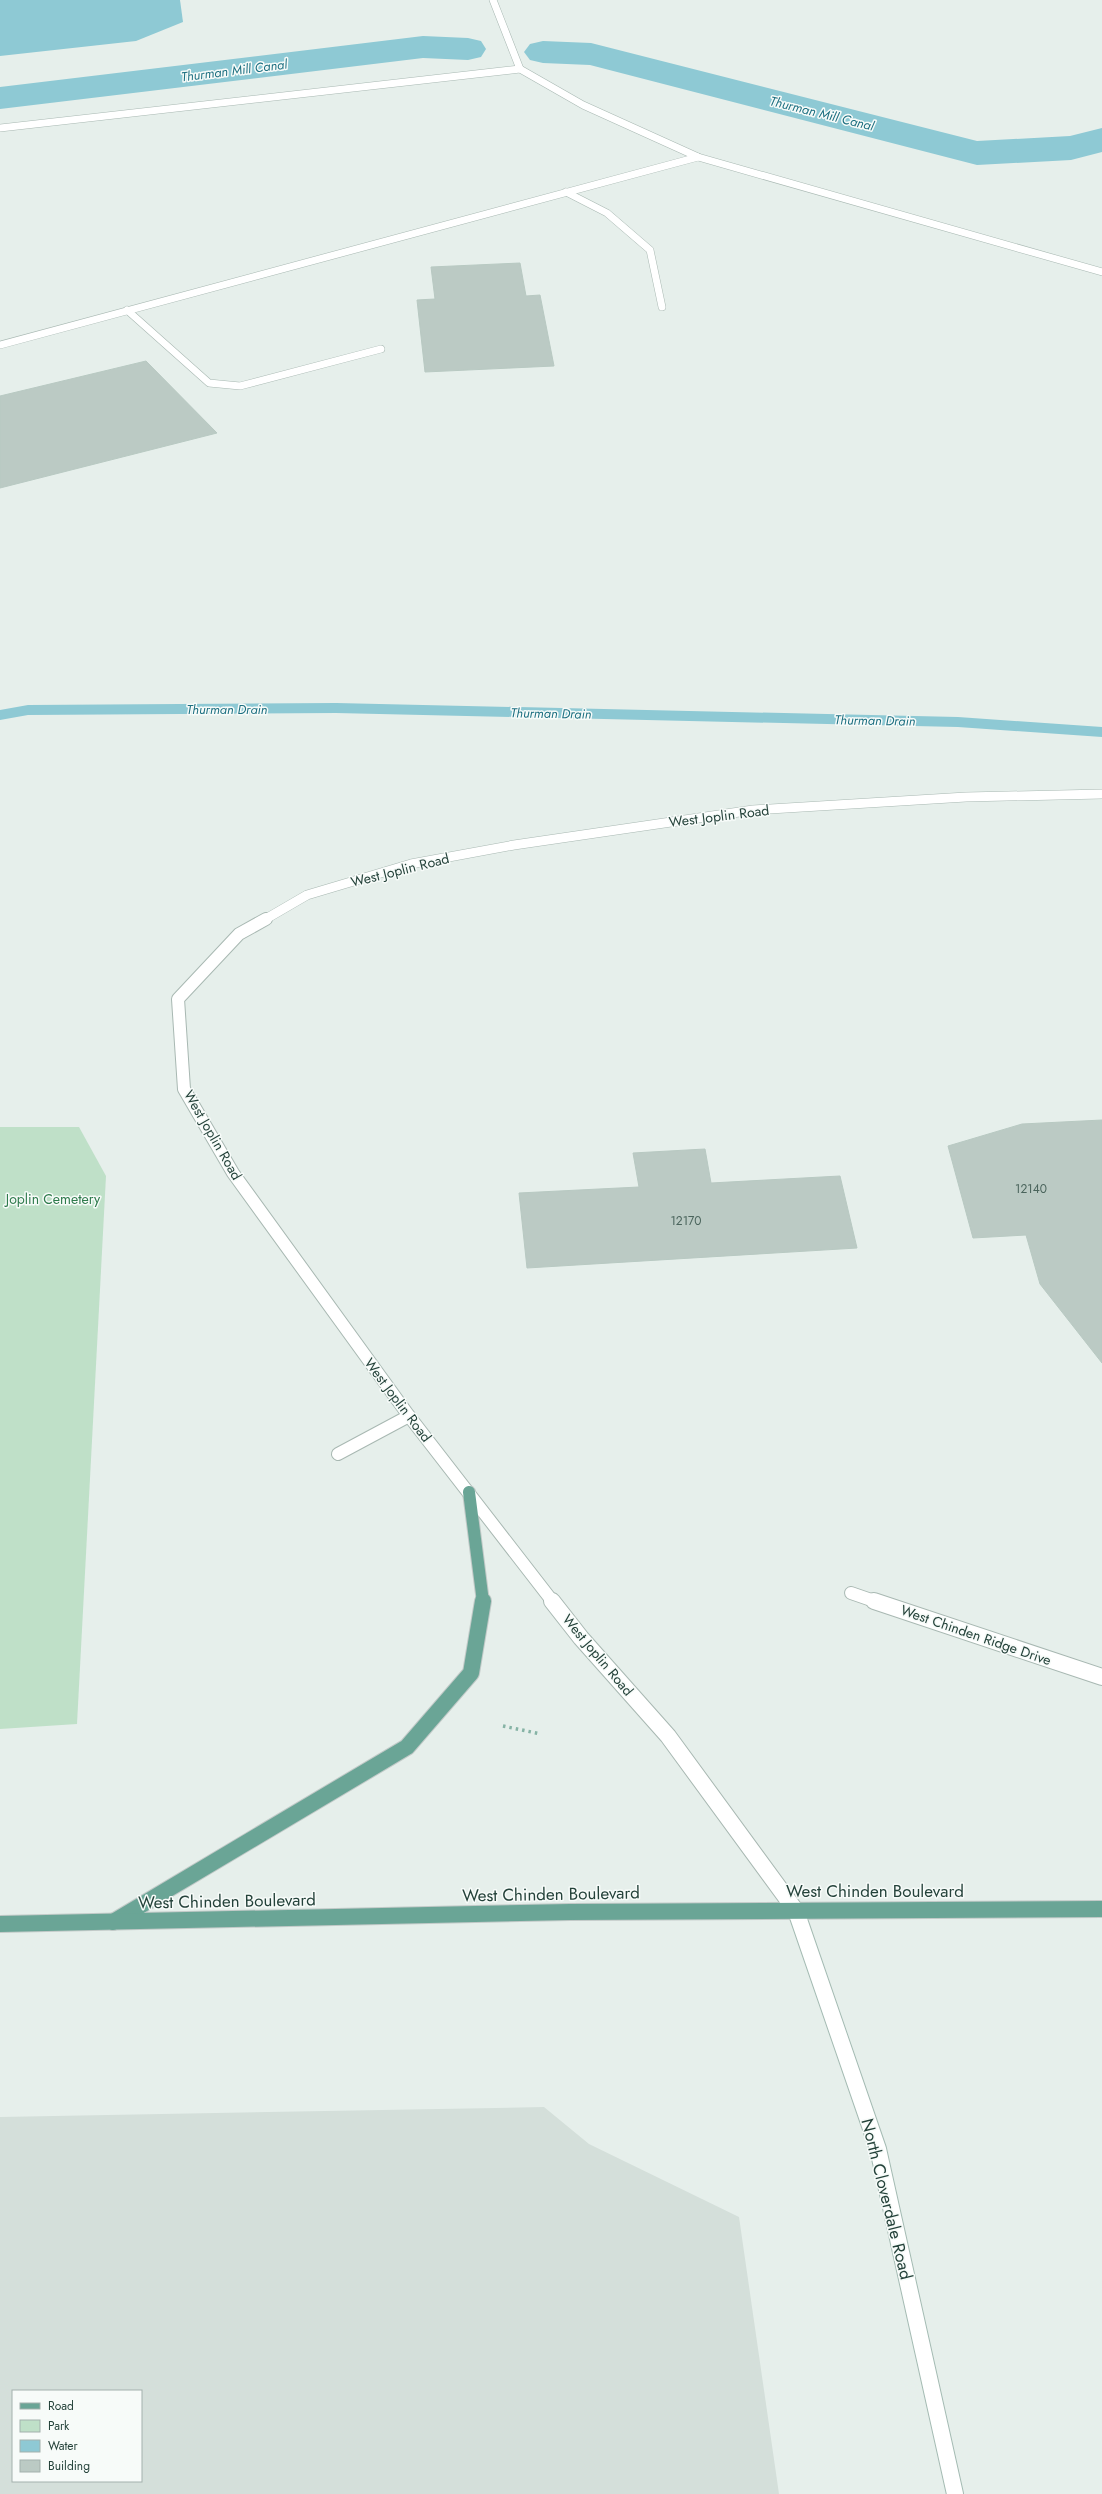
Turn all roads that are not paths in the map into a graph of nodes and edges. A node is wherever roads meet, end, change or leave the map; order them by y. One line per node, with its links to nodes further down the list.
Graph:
1 (493, 0): 2 (street)
2 (520, 69): 3 (street); 4 (street)
3 (0, 128)
4 (698, 157): 5 (street); 6 (street)
5 (566, 192): 7 (street); 8 (street)
6 (1102, 272)
7 (662, 307)
8 (127, 310): 9 (street); 10 (street)
9 (0, 345)
10 (381, 349)
11 (1102, 794): 12 (street, West Joplin Road)
12 (409, 1416): 13 (street); 14 (street, West Joplin Road)
13 (338, 1454)
14 (468, 1492): 18 (street, West Joplin Road); 19 (main road)
15 (851, 1593): 16 (street, West Chinden Ridge Drive)
16 (1102, 1677)
17 (1102, 1909): 18 (main road, West Chinden Boulevard)
18 (796, 1911): 19 (main road, West Chinden Boulevard); 21 (street, North Cloverdale Road)
19 (112, 1922): 20 (main road, West Chinden Boulevard)
20 (0, 1924)
21 (955, 2494)

